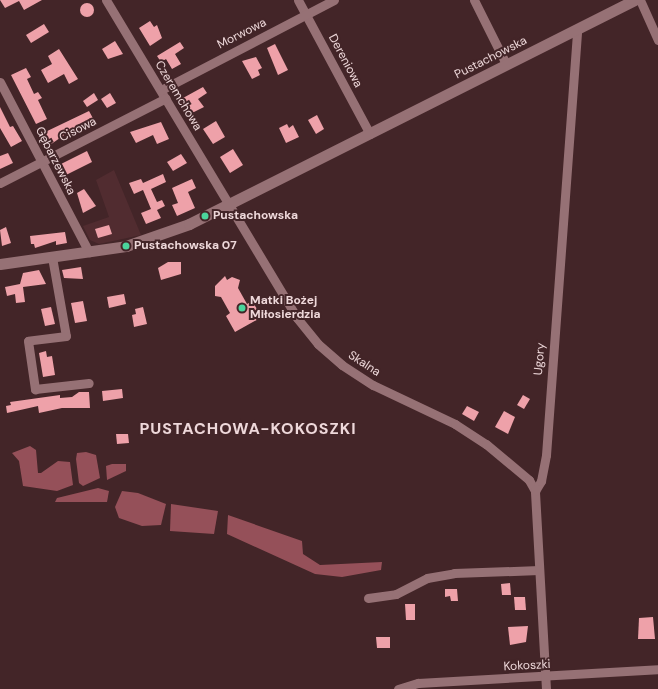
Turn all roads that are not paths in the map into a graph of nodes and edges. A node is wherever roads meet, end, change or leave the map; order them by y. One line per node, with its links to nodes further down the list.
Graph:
1 (106, 0): 12 (street, Czeremchowa)
2 (298, 0): 7 (street, Dereniowa)
3 (334, 0): 7 (street, Morwowa)
4 (474, 0): 10 (street)
5 (634, 0): 8 (street, Pustachowska)
6 (640, 0): 9 (street)
7 (306, 14): 12 (street, Morwowa); 14 (street, Dereniowa)
8 (577, 29): 10 (street, Pustachowska); 22 (street, Ugory)
9 (658, 40)
10 (506, 64): 14 (street, Pustachowska)
11 (0, 82): 15 (street, Gębarzewska)
12 (161, 90): 13 (street, Czeremchowa)
13 (166, 98): 15 (street, Cisowa); 17 (street, Czeremchowa)
14 (370, 134): 17 (street, Pustachowska)
15 (42, 162): 16 (street, Cisowa); 18 (street, Gębarzewska)
16 (0, 183)
17 (230, 204): 18 (street, Pustachowska); 22 (street, Skalna)
18 (89, 252): 19 (street, Pustachowska)
19 (52, 257): 20 (street, Pustachowska); 21 (street)
20 (0, 264)
21 (89, 383)
22 (535, 491): 23 (street, Ugory)
23 (539, 570): 24 (street); 26 (street, Ugory)
24 (368, 598)
25 (658, 669): 26 (street, Kokoszki)
26 (546, 677): 27 (street, Kokoszki); 28 (street, Ugory)
27 (398, 689)
28 (546, 689)

